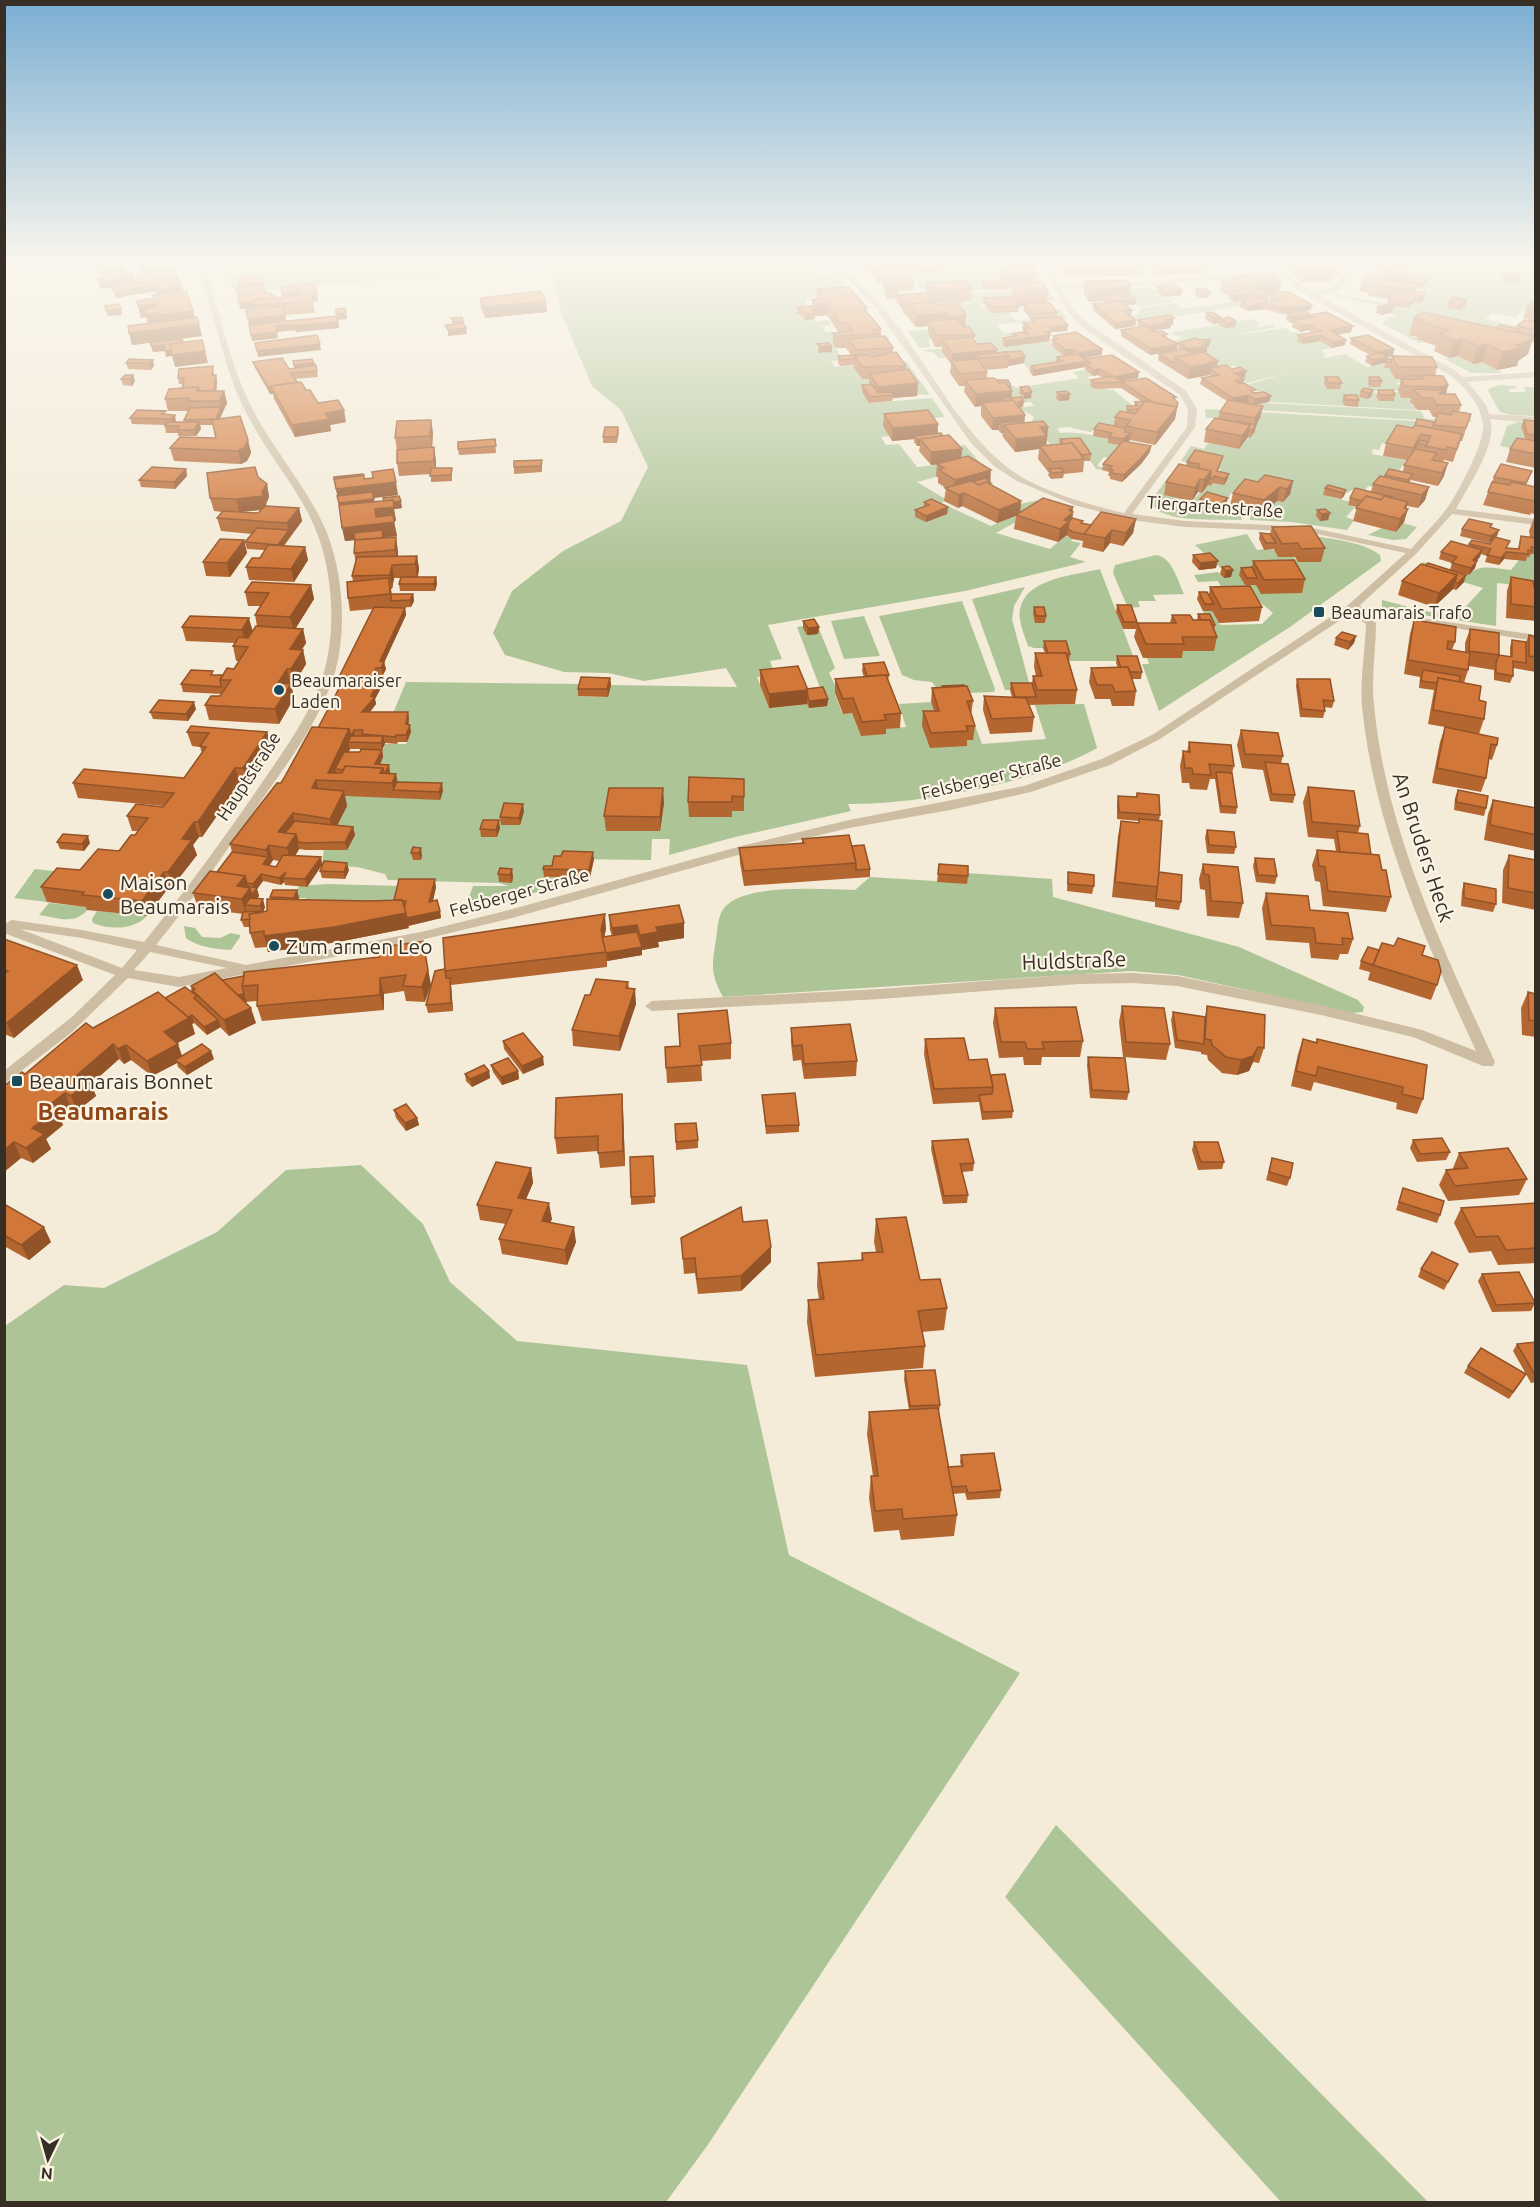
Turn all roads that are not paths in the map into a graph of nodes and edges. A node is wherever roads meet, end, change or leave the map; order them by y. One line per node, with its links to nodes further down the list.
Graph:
1 (233, 366): 17 (street, Hauptstraße)
2 (922, 366): 10 (street, Tiergartenstraße)
3 (1144, 366): 10 (street)
4 (1441, 366): 6 (street)
5 (1536, 374): 6 (street)
6 (1462, 380): 7 (street)
7 (1487, 416): 8 (street); 9 (street, Felsberger Straße)
8 (1536, 420)
9 (1450, 511): 11 (street); 12 (street, Felsberger Straße)
10 (1127, 515): 12 (street, Tiergartenstraße)
11 (1536, 522)
12 (1413, 552): 13 (street, Felsberger Straße)
13 (1351, 608): 14 (street); 18 (street, Felsberger Straße); 21 (street, An Bruders Heck)
14 (1536, 638)
15 (4, 923): 17 (street, Felsberger Straße)
16 (4, 928): 19 (street, Felsberger Straße)
17 (146, 946): 18 (street, Felsberger Straße); 19 (street, Hauptstraße)
18 (250, 969): 19 (street, Felsberger Straße)
19 (123, 973): 22 (street, Hauptstraße)
20 (652, 1006): 21 (street, Huldstraße)
21 (1488, 1062)
22 (4, 1079)

